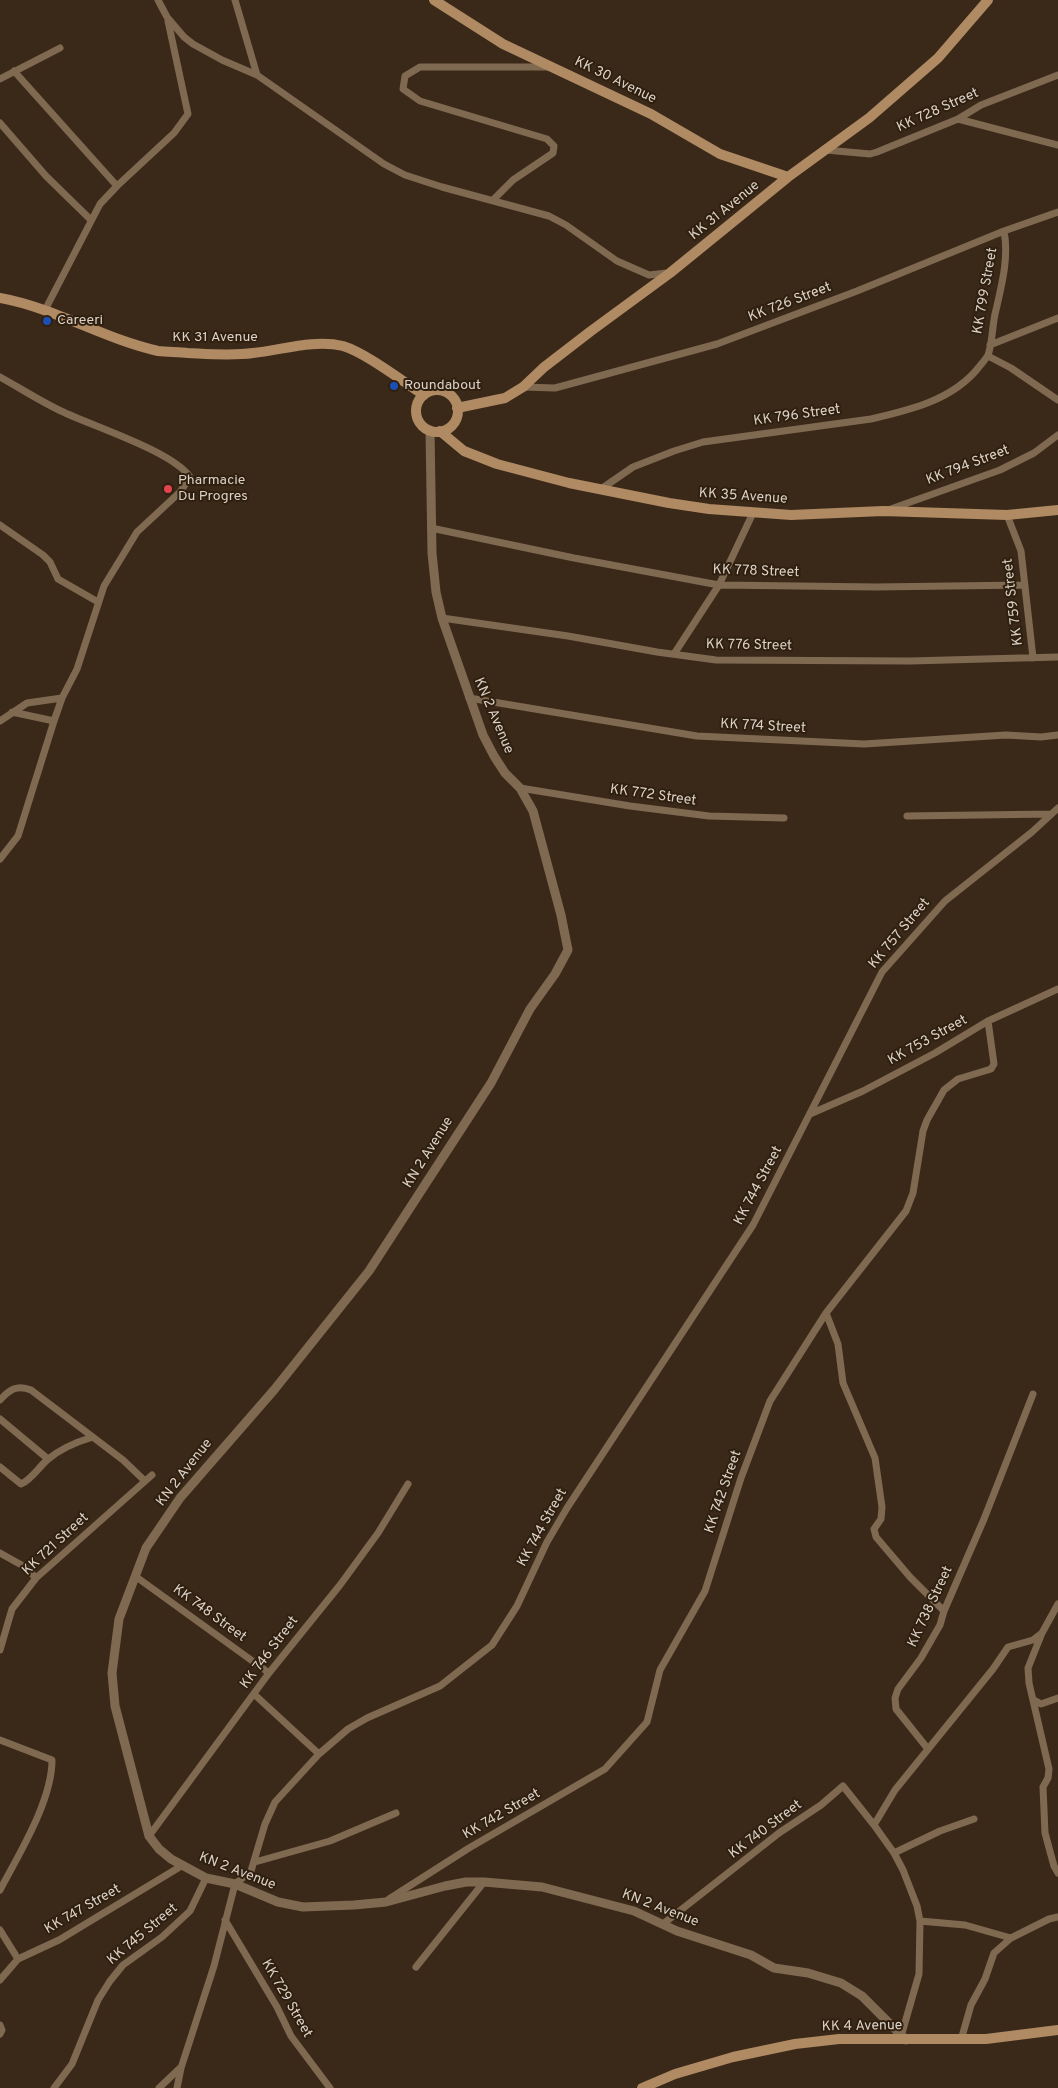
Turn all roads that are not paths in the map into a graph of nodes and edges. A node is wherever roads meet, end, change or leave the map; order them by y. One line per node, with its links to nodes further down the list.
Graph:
1 (158, 0): 5 (street)
2 (235, 0): 9 (street)
3 (434, 0): 7 (main road, KK 30 Avenue)
4 (988, 0): 15 (main road, KK 31 Avenue)
5 (167, 17): 9 (street); 17 (street)
6 (60, 48): 8 (street)
7 (555, 67): 16 (main road, KK 30 Avenue); 18 (street)
8 (14, 71): 11 (street); 17 (street)
9 (257, 75): 18 (street)
10 (1058, 75): 12 (street, KK 728 Street)
11 (0, 79)
12 (958, 119): 14 (street); 15 (street, KK 728 Street)
13 (0, 123): 20 (street)
14 (1058, 145)
15 (826, 150): 16 (main road, KK 31 Avenue)
16 (788, 177): 22 (main road, KK 31 Avenue)
17 (117, 186): 20 (street)
18 (493, 200): 22 (street)
19 (1058, 212): 21 (street, KK 726 Street)
20 (91, 220): 24 (street)
21 (1004, 231): 26 (street, KK 799 Street); 29 (street, KK 726 Street)
22 (670, 273): 29 (main road, KK 31 Avenue)
23 (0, 298): 24 (main road, KK 31 Avenue)
24 (45, 310): 30 (main road, KK 31 Avenue)
25 (1058, 318): 26 (street)
26 (990, 345): 27 (street, KK 799 Street)
27 (988, 356): 31 (street); 35 (street, KK 796 Street)
28 (0, 377): 44 (street)
29 (523, 387): 32 (main road, KK 31 Avenue)
30 (424, 394): 32 (main road); 33 (main road)
31 (1058, 400)
32 (457, 408): 33 (main road)
33 (435, 430): 35 (main road, KK 35 Avenue); 41 (street, KN 2 Avenue)
34 (1058, 435): 37 (street, KK 794 Street)
35 (601, 489): 38 (main road, KK 35 Avenue)
36 (1058, 510): 39 (main road, KK 35 Avenue)
37 (883, 511): 38 (main road, KK 35 Avenue); 39 (main road, KK 35 Avenue)
38 (753, 513): 42 (street)
39 (1007, 515): 43 (street, KK 759 Street)
40 (0, 525): 44 (street)
41 (431, 528): 42 (street, KK 778 Street); 45 (street, KN 2 Avenue)
42 (719, 585): 43 (street, KK 778 Street); 46 (street)
43 (1025, 586): 48 (street, KK 759 Street)
44 (98, 602): 49 (street)
45 (442, 618): 46 (street, KK 776 Street); 50 (street, KN 2 Avenue)
46 (674, 654): 48 (street, KK 776 Street)
47 (1058, 657): 48 (street, KK 776 Street)
48 (1033, 658)
49 (62, 698): 51 (street); 52 (street)
50 (469, 698): 54 (street, KK 774 Street); 55 (street, KN 2 Avenue)
51 (12, 712): 52 (street); 53 (street)
52 (54, 721): 60 (street)
53 (0, 722)
54 (1058, 736)
55 (520, 788): 59 (street, KK 772 Street); 75 (street, KN 2 Avenue)
56 (1058, 808): 57 (street, KK 757 Street)
57 (1051, 814): 58 (street); 63 (street, KK 757 Street)
58 (907, 816)
59 (784, 818)
60 (0, 859)
61 (1058, 989): 62 (street, KK 753 Street)
62 (988, 1021): 63 (street, KK 753 Street); 64 (street, KK 742 Street)
63 (809, 1114): 87 (street, KK 744 Street)
64 (826, 1313): 78 (street); 100 (street, KK 742 Street)
65 (1032, 1394): 78 (street, KK 738 Street)
66 (0, 1400): 68 (street)
67 (0, 1419): 69 (street)
68 (93, 1437): 69 (street); 72 (street)
69 (48, 1459): 70 (street)
70 (0, 1467)
71 (152, 1475): 72 (street, KK 721 Street)
72 (145, 1481): 76 (street, KK 721 Street)
73 (408, 1484): 81 (street, KK 746 Street)
74 (0, 1553): 76 (street)
75 (135, 1576): 81 (street, KK 748 Street); 91 (street, KN 2 Avenue)
76 (36, 1578): 80 (street, KK 721 Street)
77 (1058, 1604): 79 (street)
78 (944, 1612): 86 (street, KK 738 Street)
79 (1042, 1633): 84 (street); 86 (street)
80 (0, 1650)
81 (270, 1673): 82 (street, KK 746 Street)
82 (255, 1695): 87 (street); 91 (street, KK 746 Street)
83 (1058, 1698): 84 (street)
84 (1034, 1700): 95 (street)
85 (0, 1740): 99 (street)
86 (928, 1749): 90 (street)
87 (318, 1754): 93 (street, KK 744 Street)
88 (396, 1813): 93 (street)
89 (974, 1819): 92 (street)
90 (874, 1825): 92 (street); 104 (street, KK 740 Street)
91 (149, 1836): 94 (street, KN 2 Avenue)
92 (894, 1853): 103 (street)
93 (255, 1862): 98 (street, KK 744 Street)
94 (183, 1865): 96 (street, KN 2 Avenue); 107 (street, KK 747 Street)
95 (1058, 1873)
96 (206, 1878): 98 (street, KN 2 Avenue); 116 (street, KK 745 Street)
97 (484, 1882): 100 (street, KN 2 Avenue); 104 (street, KN 2 Avenue); 108 (street)
98 (235, 1884): 100 (street, KN 2 Avenue); 102 (street)
99 (0, 1890)
100 (386, 1902)
101 (1058, 1917): 106 (street)
102 (225, 1920): 115 (street); 119 (street, KK 729 Street)
103 (920, 1921): 106 (street); 113 (street)
104 (662, 1924): 113 (street, KN 2 Avenue)
105 (0, 1930): 107 (street)
106 (1011, 1938): 114 (street)
107 (18, 1959): 109 (street, KK 747 Street)
108 (416, 1968)
109 (0, 1980)
110 (0, 2025): 112 (street)
111 (1058, 2030): 114 (main road, KK 4 Avenue)
112 (0, 2034)
113 (904, 2037): 114 (main road, KK 4 Avenue); 120 (main road, KK 4 Avenue)
114 (961, 2040)
115 (180, 2068): 117 (street); 118 (street)
116 (54, 2088)
117 (159, 2088)
118 (177, 2088)
119 (330, 2088)
120 (642, 2088)

